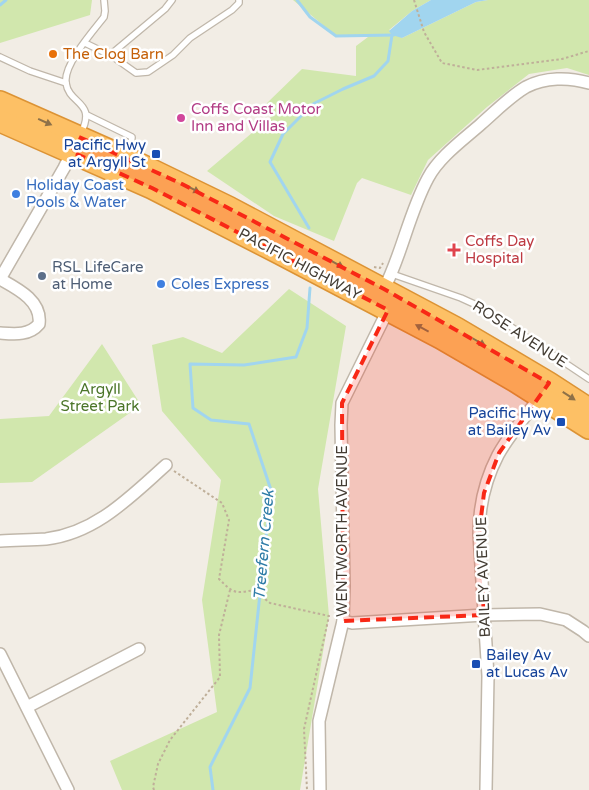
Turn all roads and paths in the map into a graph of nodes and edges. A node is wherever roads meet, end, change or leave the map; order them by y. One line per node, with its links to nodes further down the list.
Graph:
1 (104, 0): 5 (lane)
2 (172, 0): 7 (lane)
3 (239, 0): 7 (lane)
4 (414, 0): 6 (path)
5 (85, 43): 7 (lane); 9 (lane)
6 (589, 51)
7 (110, 55)
8 (0, 57): 9 (lane)
9 (66, 83): 12 (lane)
10 (589, 83): 17 (street)
11 (0, 102): 14 (highway, PACIFIC HIGHWAY, one-way to 14)
12 (87, 115): 14 (lane); 15 (lane)
13 (0, 121): 14 (highway, PACIFIC HIGHWAY)
14 (75, 144): 15 (highway, PACIFIC HIGHWAY); 16 (street); 18 (highway, PACIFIC HIGHWAY)
15 (129, 159): 17 (highway, PACIFIC HIGHWAY, one-way to 17)
16 (0, 279): 19 (street)
17 (388, 281): 20 (lane, ROSE AVENUE); 21 (highway, PACIFIC HIGHWAY, one-way to 21)
18 (388, 310): 21 (highway, PACIFIC HIGHWAY, one-way to 18); 28 (street, WENTWORTH AVENUE)
19 (0, 333)
20 (589, 378)
21 (545, 390): 22 (highway, PACIFIC HIGHWAY, one-way to 22); 23 (highway, PACIFIC HIGHWAY); 27 (street, BAILEY AVENUE)
22 (589, 409)
23 (589, 428)
24 (166, 465): 25 (street); 26 (path)
25 (0, 541)
26 (230, 590): 34 (path); 35 (path)
27 (484, 615): 28 (street); 29 (street); 37 (street, BAILEY AVENUE)
28 (343, 621): 36 (street, WENTWORTH AVENUE)
29 (589, 636)
30 (139, 648): 32 (street)
31 (0, 654): 32 (street)
32 (27, 707): 33 (street)
33 (68, 790)
34 (154, 790)
35 (307, 790)
36 (320, 790)
37 (486, 790)

